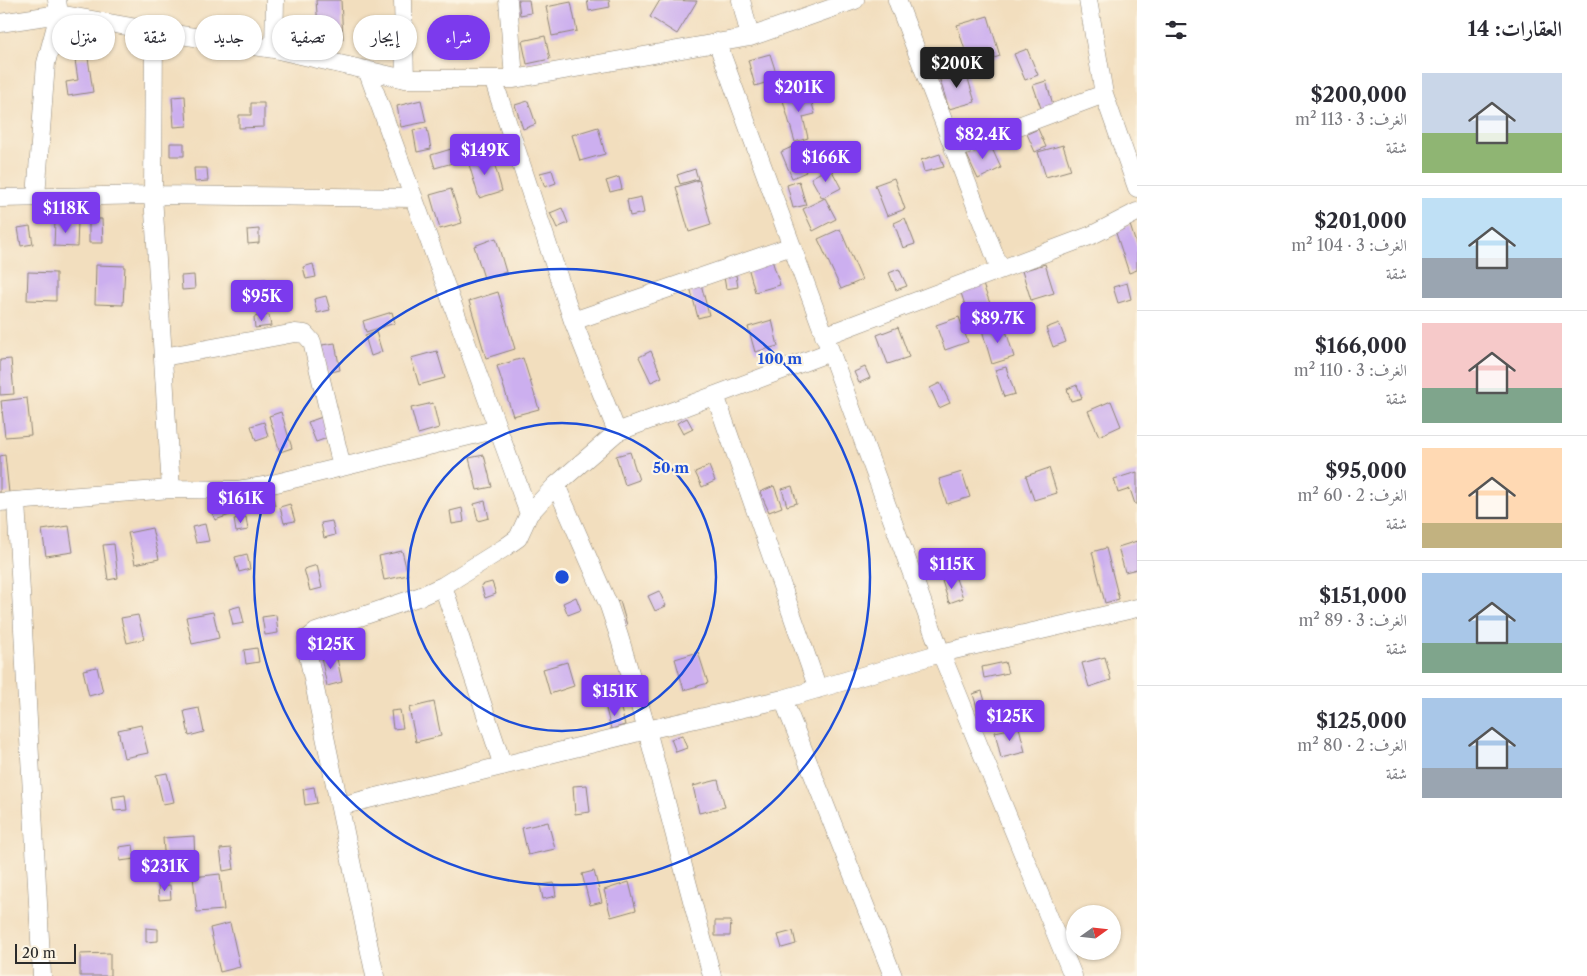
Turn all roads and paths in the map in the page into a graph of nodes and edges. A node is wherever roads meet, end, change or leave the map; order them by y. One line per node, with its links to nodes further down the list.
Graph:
1 (275, 0): 9 (street)
2 (403, 0): 19 (street)
3 (508, 0): 21 (street)
4 (740, 0): 13 (street)
5 (855, 0): 13 (street)
6 (897, 0): 23 (street)
7 (1088, 0): 22 (street)
8 (58, 7): 10 (street); 11 (street); 26 (street)
9 (275, 15)
10 (0, 22)
11 (125, 24)
12 (185, 36): 15 (street)
13 (750, 37): 14 (street)
14 (717, 42): 21 (street); 30 (street)
15 (272, 49)
16 (154, 60): 25 (street)
17 (323, 60): 18 (street)
18 (367, 70): 19 (street); 28 (street)
19 (405, 79): 20 (street)
20 (494, 79): 21 (street); 32 (street)
21 (514, 79)
22 (1104, 94): 23 (street); 24 (street)
23 (954, 150): 31 (street)
24 (1137, 188)
25 (153, 195): 26 (street); 28 (street); 34 (street)
26 (36, 197): 27 (street)
27 (0, 198)
28 (414, 198): 36 (street)
29 (1137, 212): 31 (street)
30 (792, 246): 32 (street); 33 (street)
31 (1000, 270): 33 (street)
32 (573, 320): 37 (street)
33 (827, 344): 35 (street); 45 (street)
34 (163, 357): 38 (street); 40 (street)
35 (715, 395): 37 (street); 46 (street)
36 (498, 429): 38 (street); 42 (street)
37 (617, 432): 39 (street)
38 (342, 468): 40 (street)
39 (556, 485): 42 (street); 48 (street)
40 (171, 490): 41 (street)
41 (8, 502): 51 (street)
42 (529, 514): 43 (street)
43 (442, 586): 49 (street); 50 (street)
44 (1137, 608): 45 (street)
45 (941, 653): 46 (street); 55 (street)
46 (818, 689): 47 (street)
47 (783, 699): 48 (street); 54 (street)
48 (646, 730): 49 (street); 53 (street)
49 (503, 766): 50 (street)
50 (340, 806): 52 (street)
51 (42, 976)
52 (375, 976)
53 (712, 976)
54 (893, 976)
55 (1073, 976)

